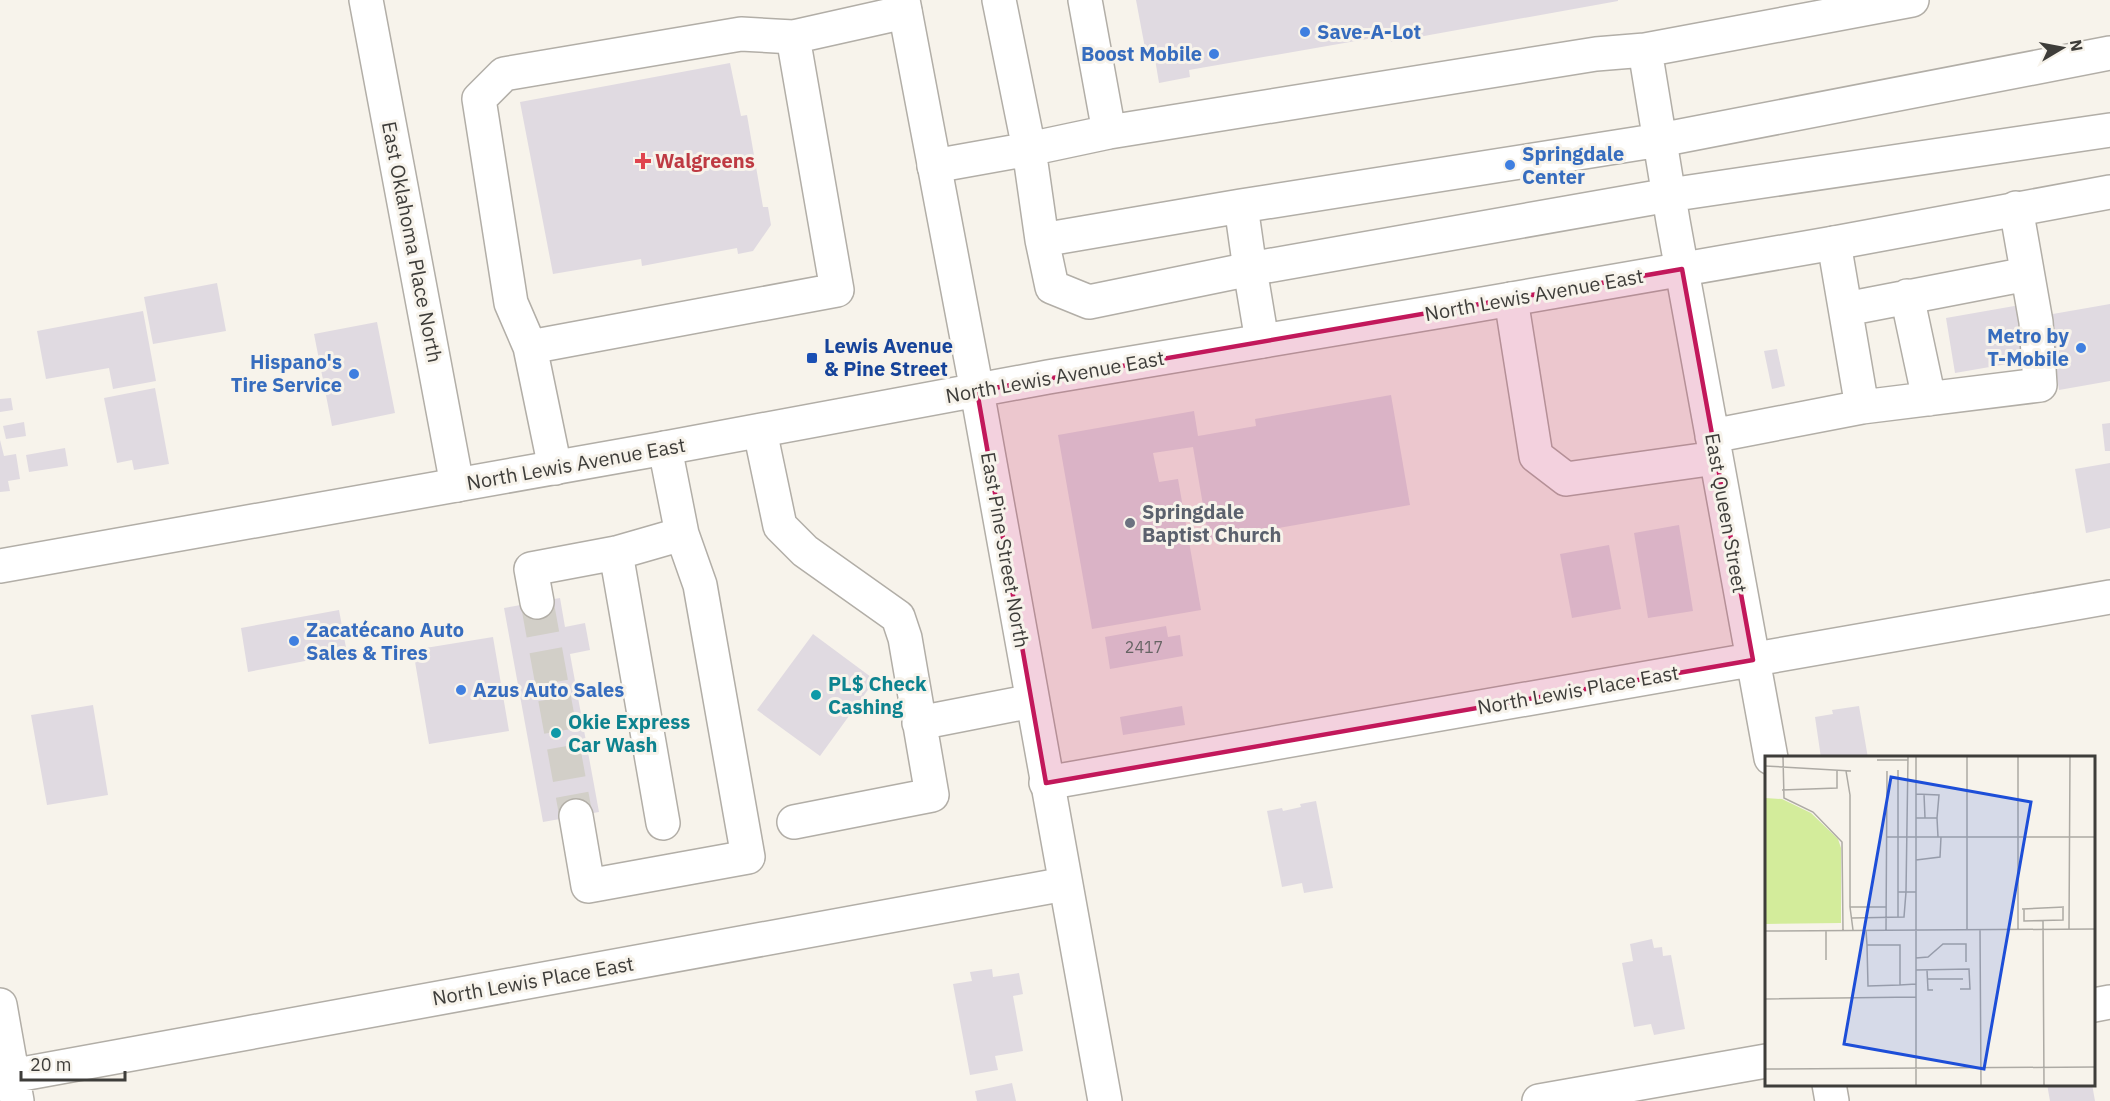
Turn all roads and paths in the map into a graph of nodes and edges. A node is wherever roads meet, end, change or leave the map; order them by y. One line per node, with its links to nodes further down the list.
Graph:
1 (366, 0): 35 (street, East Oklahoma Place North)
2 (999, 0): 12 (street)
3 (1085, 0): 10 (street)
4 (1912, 0): 7 (street)
5 (904, 6): 6 (street); 13 (street, East Pine Street North)
6 (793, 37): 27 (street); 27 (street)
7 (1645, 50): 10 (street); 11 (street, East Queen Street)
8 (2110, 53): 11 (street)
9 (2110, 130): 15 (street)
10 (1109, 132): 12 (street)
11 (1660, 140): 15 (street, East Queen Street); 16 (street)
12 (1029, 149): 13 (street); 18 (street)
13 (934, 166): 28 (street, East Pine Street North)
14 (2110, 192): 17 (street, North Lewis Avenue East)
15 (1669, 195): 20 (street); 21 (street, East Queen Street)
16 (1241, 206): 18 (street); 20 (street)
17 (2016, 208): 19 (street, North Lewis Avenue East); 22 (street)
18 (1042, 240): 20 (street)
19 (1834, 243): 21 (street, North Lewis Avenue East); 25 (street)
20 (1250, 269): 26 (street)
21 (1682, 269): 24 (street, North Lewis Avenue East); 32 (street, East Queen Street)
22 (2027, 274): 23 (street); 29 (street)
23 (1907, 296): 25 (street); 29 (street)
24 (1511, 299): 26 (street, North Lewis Avenue East); 32 (street)
25 (1846, 309): 30 (street)
26 (1262, 341): 28 (street, North Lewis Avenue East)
27 (530, 347): 34 (street)
28 (977, 391): 31 (street, North Lewis Avenue East); 42 (street, East Pine Street North)
29 (1929, 399): 30 (street)
30 (1862, 407): 32 (street)
31 (760, 431): 33 (street, North Lewis Avenue East); 43 (street)
32 (1714, 447): 41 (street, East Queen Street)
33 (665, 448): 34 (street, North Lewis Avenue East); 36 (street)
34 (555, 468): 35 (street, North Lewis Avenue East)
35 (458, 485): 38 (street, North Lewis Avenue East)
36 (682, 534): 37 (street); 46 (street)
37 (616, 554): 40 (street); 48 (street)
38 (0, 566)
39 (2110, 597): 41 (street, North Lewis Place East)
40 (537, 602)
41 (1754, 660): 44 (street, East Queen Street); 45 (street, North Lewis Place East)
42 (1032, 701): 43 (street); 45 (street, East Pine Street North)
43 (920, 723): 47 (street)
44 (1771, 756)
45 (1046, 783): 49 (street, East Pine Street North)
46 (576, 816)
47 (794, 822)
48 (663, 823)
49 (1065, 884): 54 (street, North Lewis Place East); 56 (street, East Pine Street North)
50 (2110, 1002): 52 (street)
51 (0, 1005): 54 (street)
52 (2095, 1005)
53 (1765, 1061): 57 (street)
54 (10, 1085)
55 (1830, 1086): 58 (street)
56 (1105, 1101)
57 (1539, 1101)
58 (1832, 1101)

